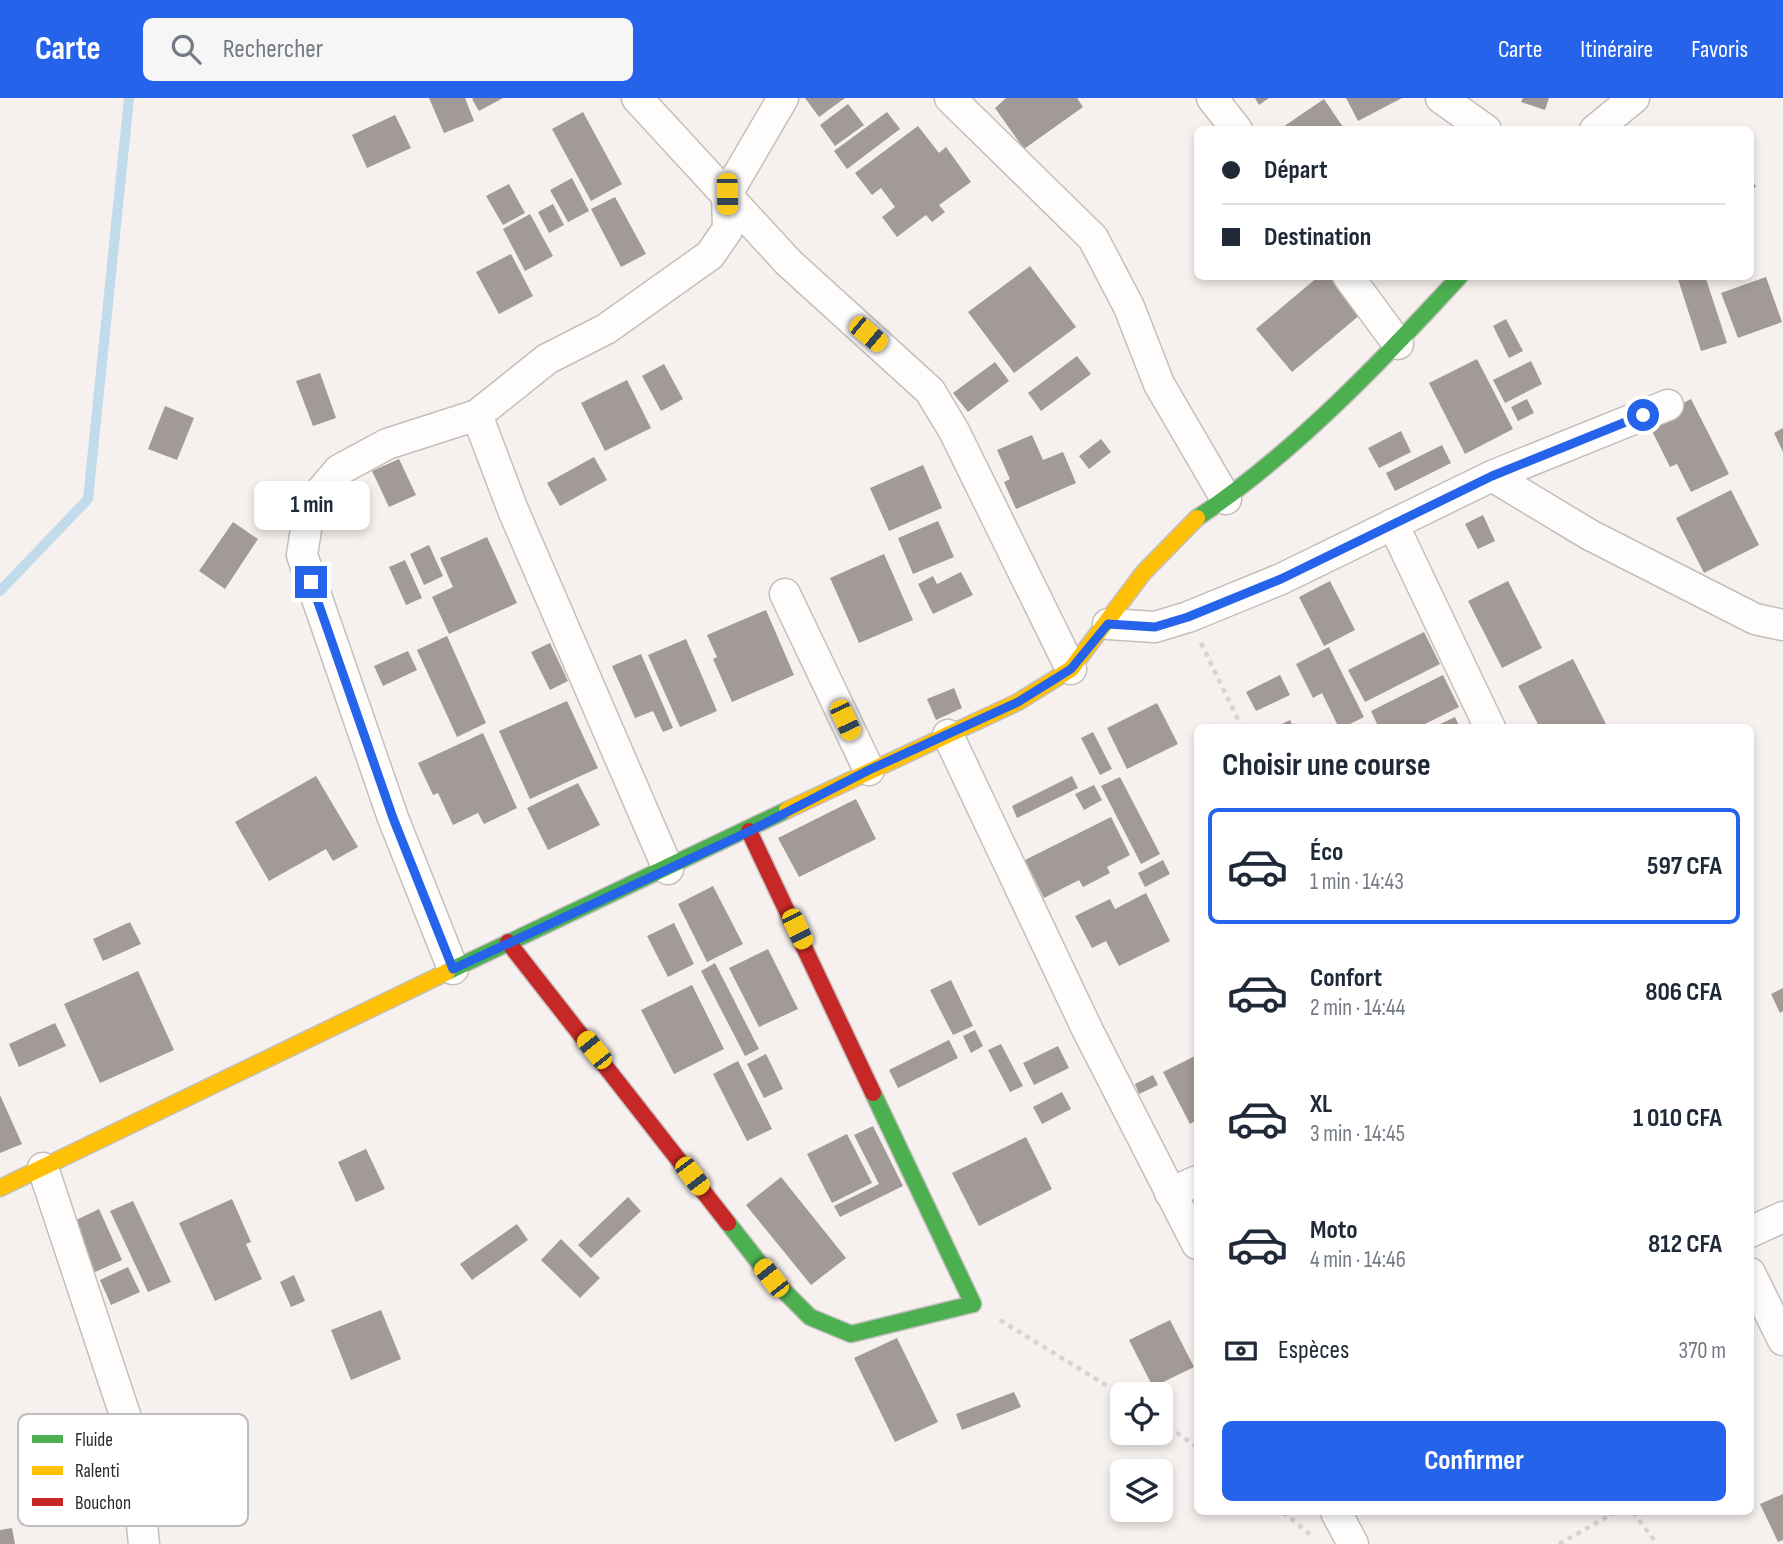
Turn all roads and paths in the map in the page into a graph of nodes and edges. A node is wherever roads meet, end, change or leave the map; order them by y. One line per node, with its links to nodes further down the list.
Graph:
1 (637, 98): 10 (street)
2 (783, 98): 10 (street)
3 (950, 98): 17 (street)
4 (1212, 98): 7 (street)
5 (1441, 98): 8 (street)
6 (1634, 98): 9 (street)
7 (1234, 126)
8 (1480, 126)
9 (1600, 126)
10 (727, 194): 15 (street); 23 (street)
11 (1351, 280): 13 (street)
12 (1456, 280): 13 (street)
13 (1398, 344): 17 (street)
14 (1668, 405): 16 (street)
15 (477, 415): 29 (street); 31 (street)
16 (1492, 476): 18 (street); 22 (street)
17 (1226, 499): 21 (street)
18 (1394, 524): 20 (street); 25 (street)
19 (785, 594): 27 (street)
20 (1188, 617): 21 (street); 24 (path)
21 (1108, 624): 23 (street)
22 (1783, 625)
23 (1071, 669): 26 (street)
24 (1240, 724)
25 (1488, 724)
26 (948, 735): 27 (street); 33 (street)
27 (869, 770): 28 (street)
28 (750, 831): 29 (street); 39 (street)
29 (668, 869): 30 (street)
30 (508, 942): 31 (street); 39 (street)
31 (453, 969): 32 (street)
32 (43, 1168): 34 (street); 42 (street)
33 (1184, 1187): 37 (street)
34 (0, 1188)
35 (1783, 1217): 36 (street)
36 (1754, 1230)
37 (1194, 1231)
38 (1754, 1281): 40 (street)
39 (973, 1304): 41 (path)
40 (1783, 1340)
41 (1110, 1388)
42 (125, 1414)
43 (1173, 1431): 44 (path)
44 (1194, 1445)
45 (1287, 1515): 51 (path)
46 (1338, 1515): 52 (street)
47 (1611, 1515): 53 (path)
48 (1635, 1515): 54 (path)
49 (142, 1526): 50 (street)
50 (144, 1544)
51 (1322, 1544)
52 (1353, 1544)
53 (1559, 1544)
54 (1657, 1544)

